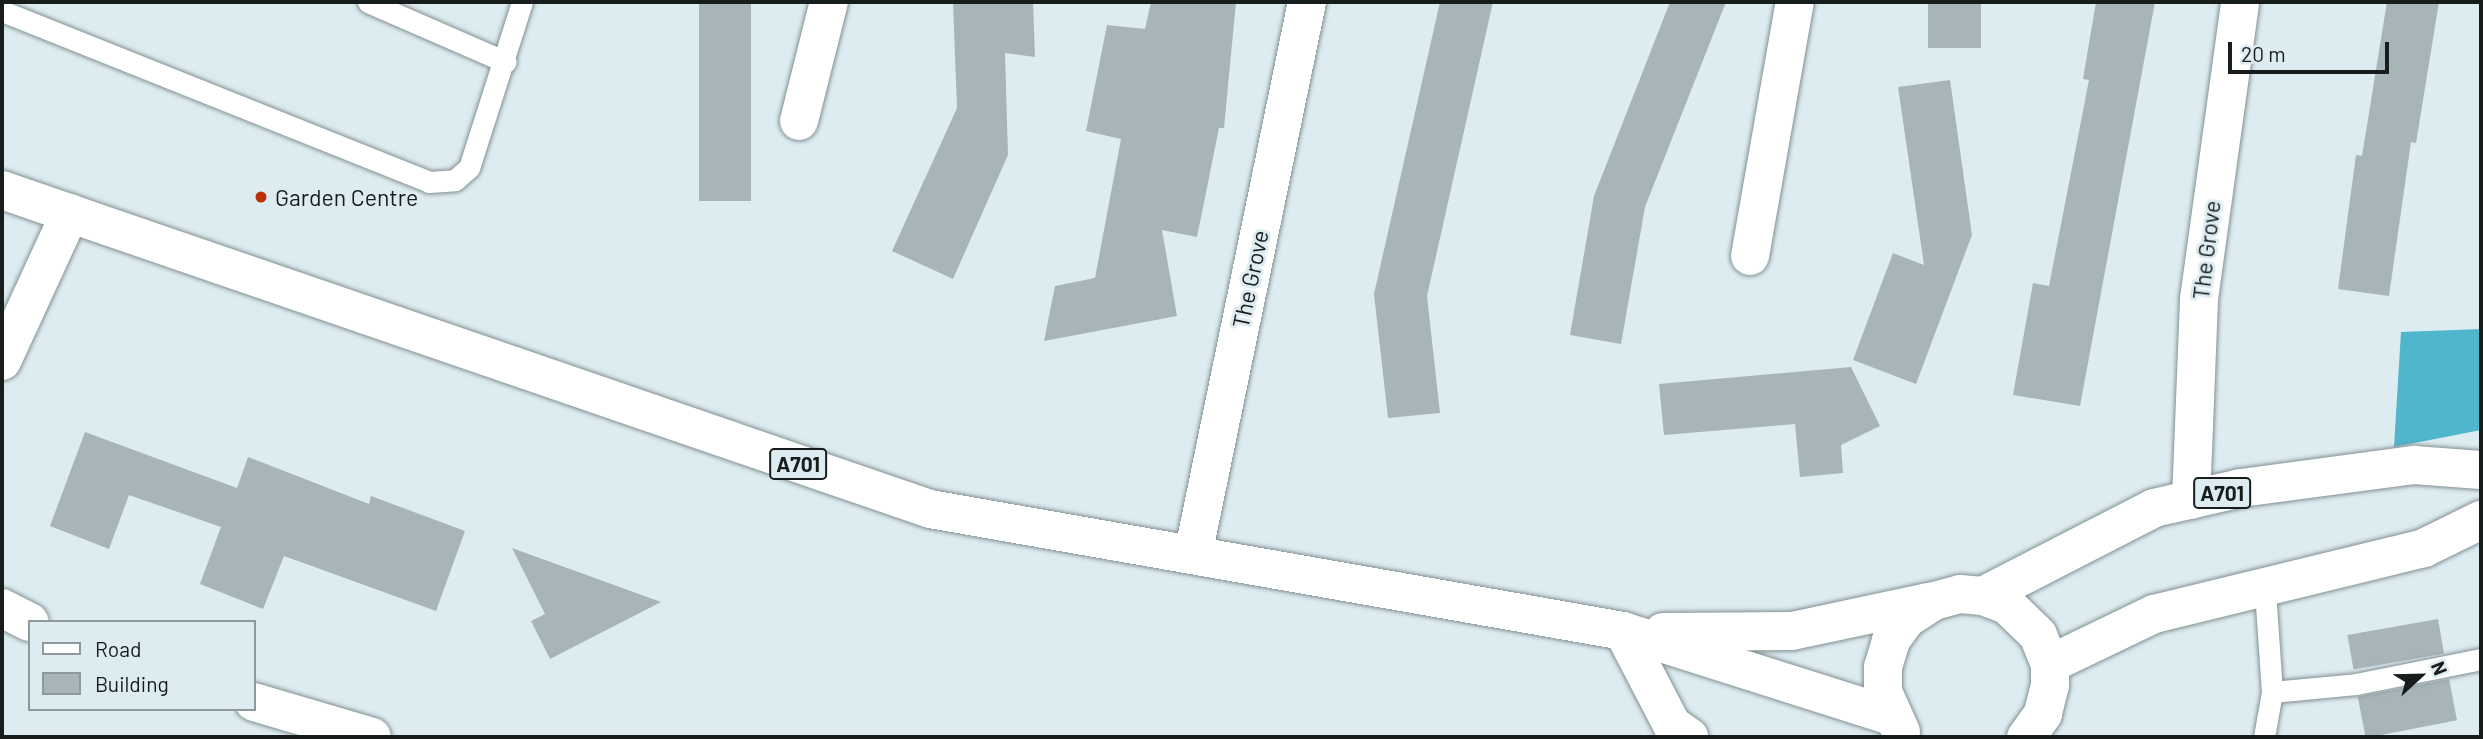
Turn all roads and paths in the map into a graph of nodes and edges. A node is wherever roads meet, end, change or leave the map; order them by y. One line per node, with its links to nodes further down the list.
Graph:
1 (368, 2): 8 (lane)
2 (522, 2): 8 (lane)
3 (829, 2): 9 (main road)
4 (1307, 2): 17 (main road, The Grove)
5 (1795, 2): 12 (main road)
6 (2240, 2): 15 (main road, The Grove)
7 (2, 6): 8 (lane)
8 (506, 62)
9 (799, 121)
10 (2, 190): 11 (main road, A701)
11 (70, 213): 13 (main road); 17 (main road, A701)
12 (1750, 256)
13 (2, 361)
14 (2481, 470): 15 (main road, A701)
15 (2191, 500): 19 (main road, A701)
16 (2481, 520): 18 (main road)
17 (1193, 555): 23 (main road, A701)
18 (2264, 590): 25 (main road); 26 (lane)
19 (1983, 596): 20 (main road, A701); 25 (main road, A701)
20 (1934, 601): 23 (main road, A701); 28 (main road, A701)
21 (2, 608): 22 (main road)
22 (28, 621)
23 (1623, 631): 28 (main road, A701); 30 (main road)
24 (2481, 659): 26 (lane)
25 (2050, 664): 31 (main road)
26 (2272, 692): 32 (lane)
27 (256, 703): 29 (main road)
28 (1899, 727)
29 (372, 737)
30 (1689, 737)
31 (2026, 737)
32 (2264, 737)

